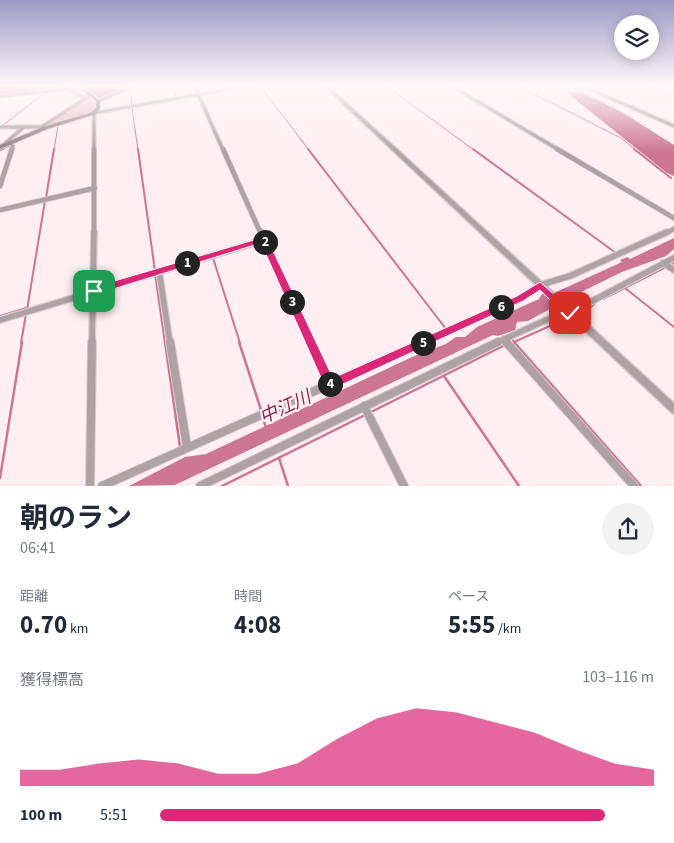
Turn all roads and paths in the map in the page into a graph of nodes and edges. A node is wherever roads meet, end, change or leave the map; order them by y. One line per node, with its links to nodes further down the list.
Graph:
1 (71, 108): 12 (street)
2 (98, 108): 8 (main road)
3 (125, 108): 8 (street)
4 (205, 108): 20 (street)
5 (348, 108): 25 (street)
6 (487, 108): 18 (street)
7 (631, 108): 10 (street)
8 (94, 113): 12 (main road); 16 (street)
9 (24, 126): 11 (street); 12 (street); 14 (street)
10 (674, 126)
11 (0, 127)
12 (44, 127): 13 (main road)
13 (10, 143): 14 (main road); 15 (street)
14 (1, 147)
15 (0, 186)
16 (95, 188): 17 (street); 26 (street)
17 (0, 210)
18 (674, 218)
19 (674, 229): 25 (street)
20 (264, 240): 24 (street); 30 (street)
21 (674, 258): 22 (street)
22 (663, 263): 23 (street); 27 (street)
23 (674, 270)
24 (159, 271): 26 (street); 33 (street)
25 (542, 287): 27 (street); 30 (street)
26 (94, 291): 28 (street); 34 (street)
27 (570, 313): 29 (street); 32 (street)
28 (0, 320)
29 (504, 339): 31 (street); 38 (street)
30 (330, 385): 33 (street)
31 (364, 406): 36 (street); 37 (street)
32 (674, 409)
33 (187, 447): 35 (street)
34 (90, 486)
35 (102, 486)
36 (200, 486)
37 (404, 486)
38 (634, 486)

